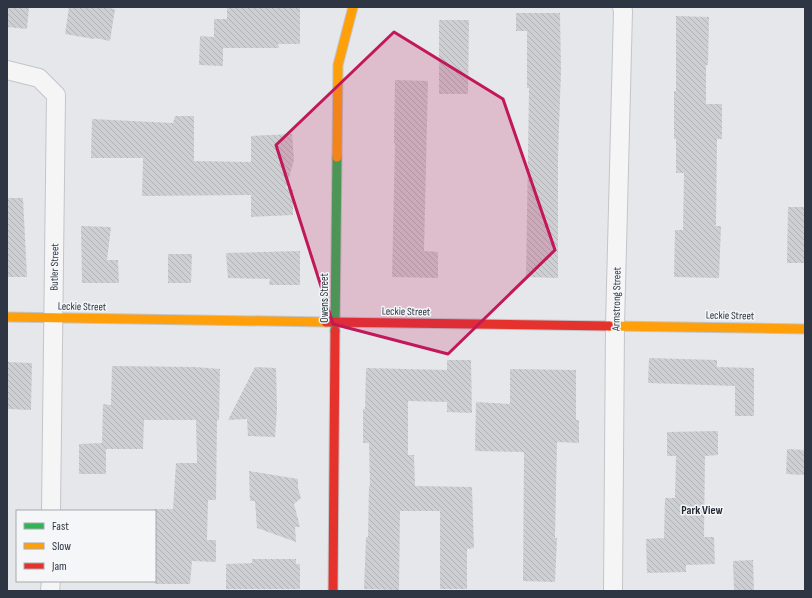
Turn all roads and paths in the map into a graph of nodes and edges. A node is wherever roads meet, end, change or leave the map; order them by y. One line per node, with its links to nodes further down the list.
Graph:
1 (353, 7): 6 (street, Owens Street)
2 (622, 7): 7 (street, Armstrong Street)
3 (7, 70): 5 (street, Butler Street)
4 (7, 317): 5 (street, Leckie Street)
5 (54, 317): 6 (street, Leckie Street); 9 (street, Butler Street)
6 (336, 322): 7 (street, Leckie Street); 10 (street, Owens Street)
7 (615, 326): 8 (street, Leckie Street); 11 (street, Armstrong Street)
8 (805, 329)
9 (51, 510)
10 (333, 591)
11 (613, 591)

